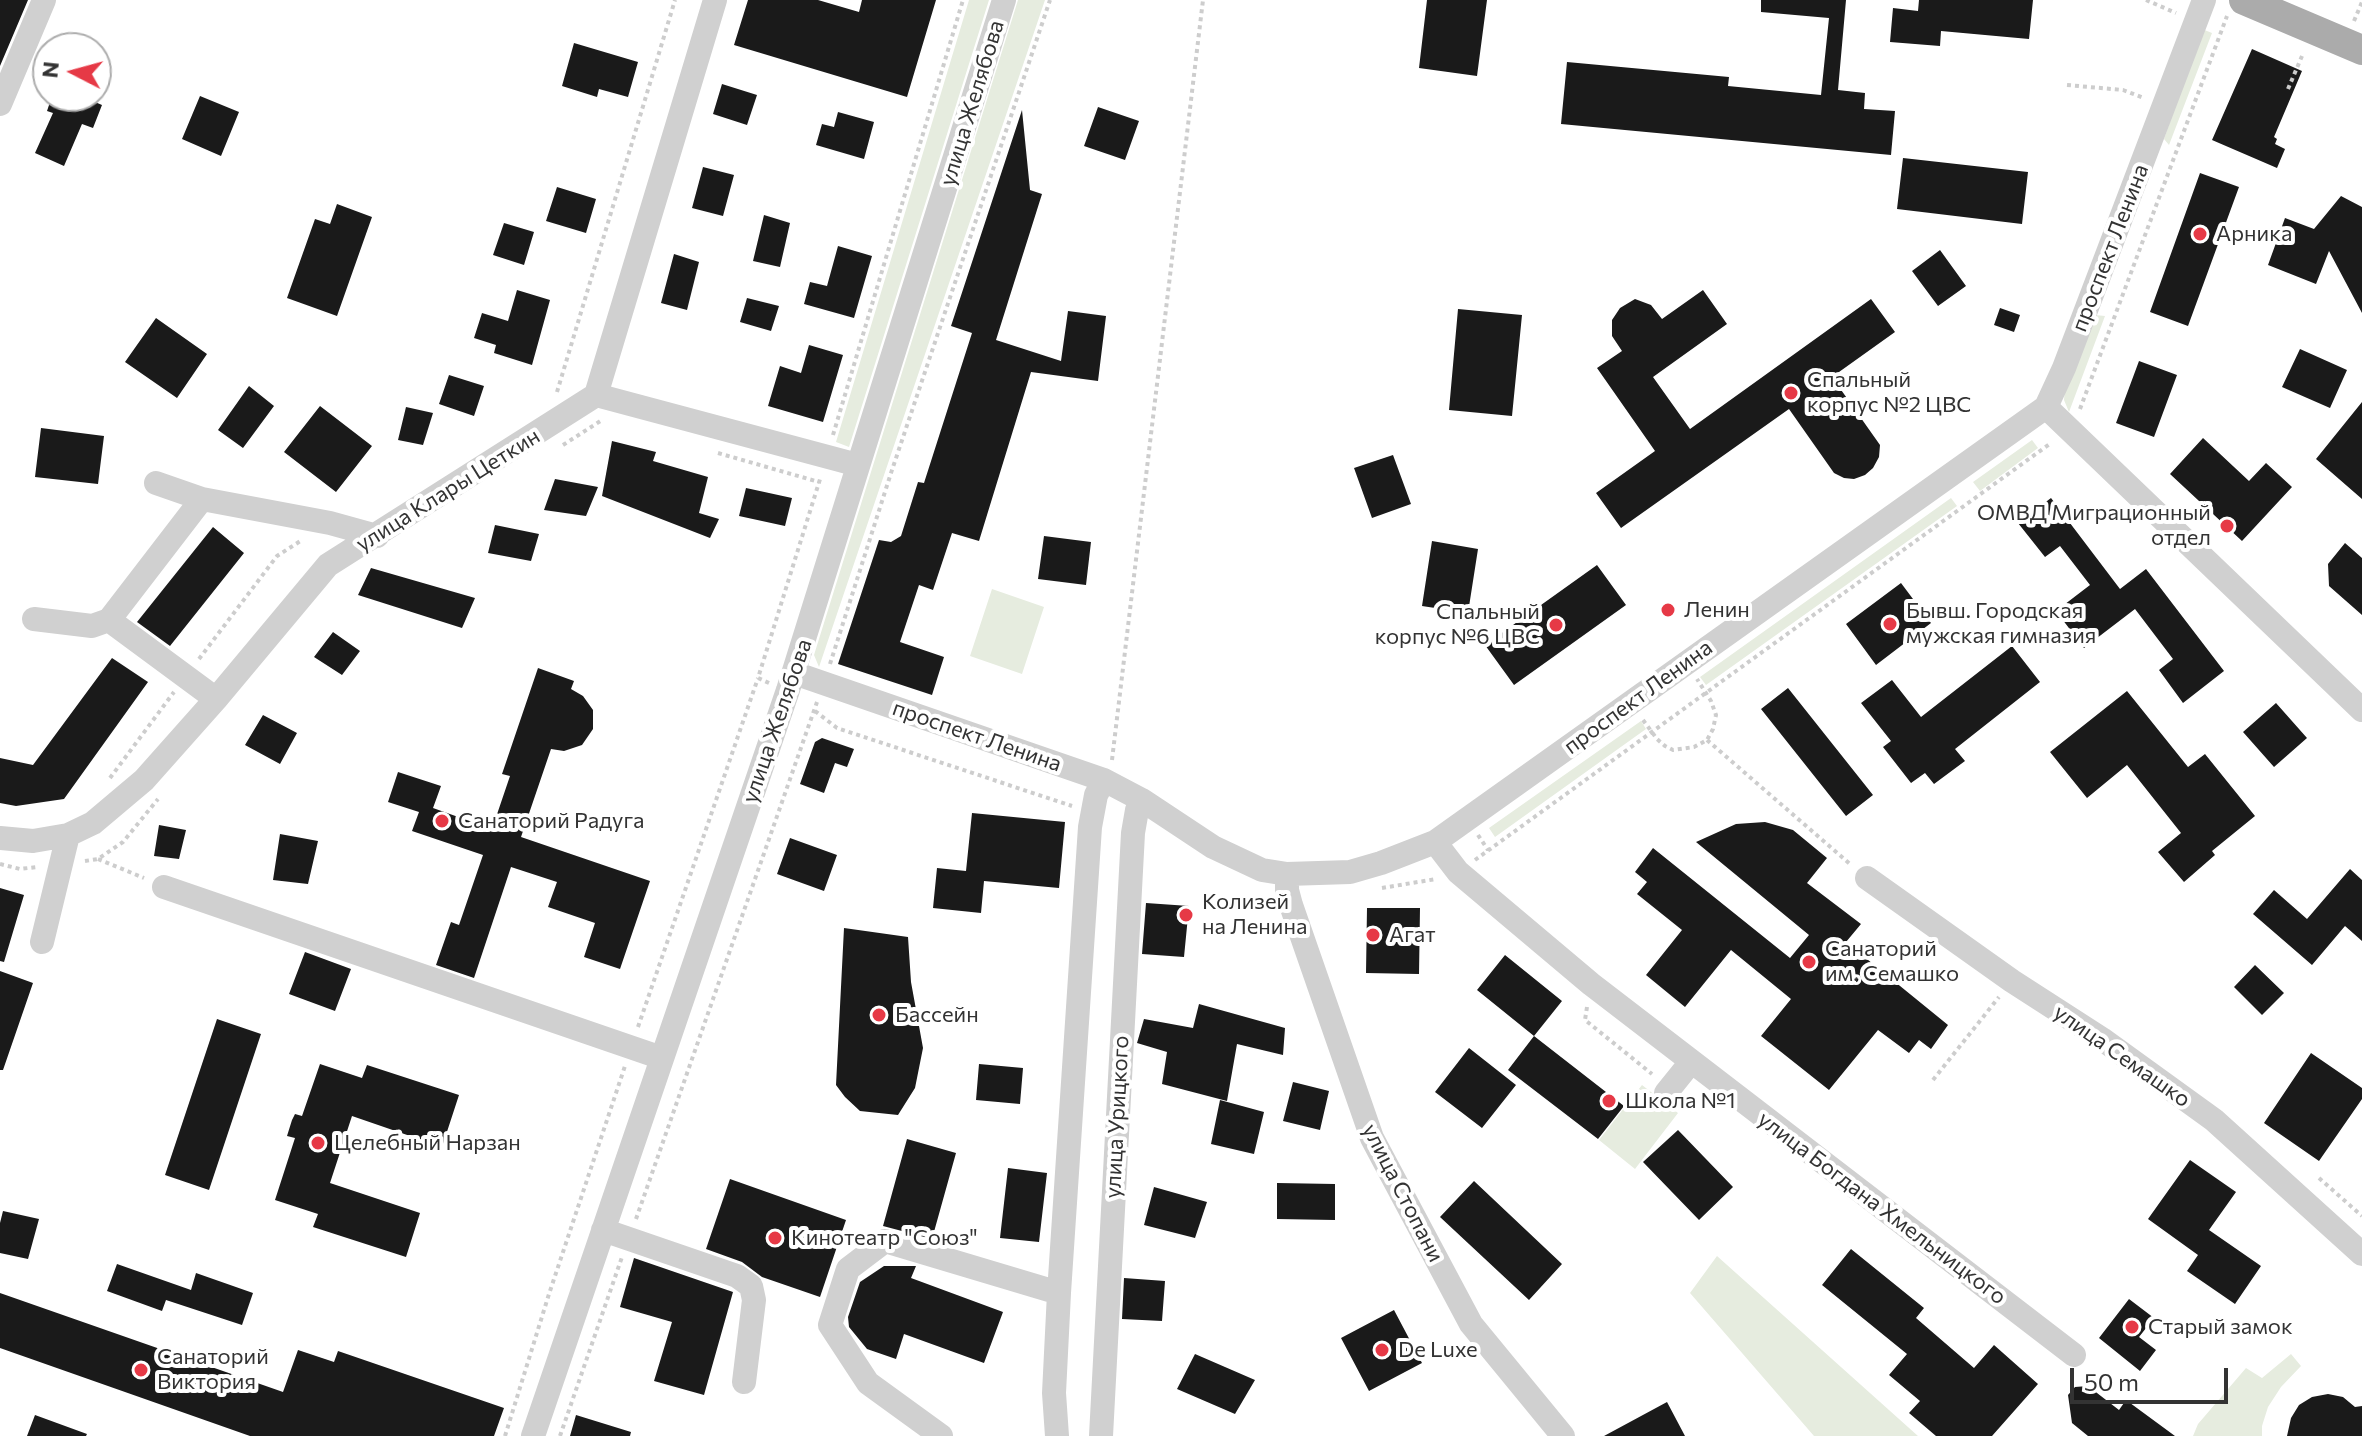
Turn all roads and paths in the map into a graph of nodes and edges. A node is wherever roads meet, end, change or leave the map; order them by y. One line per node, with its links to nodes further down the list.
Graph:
1 (44, 0): 19 (street)
2 (675, 0): 21 (path)
3 (715, 0): 20 (street)
4 (963, 0): 25 (path)
5 (1004, 0): 26 (street, улица Желябова)
6 (1050, 0): 34 (path)
7 (1203, 0): 44 (path)
8 (2146, 0): 12 (path)
9 (2204, 0): 22 (street, проспект Ленина)
10 (2362, 2): 13 (path)
11 (2247, 5): 14 (main road); 23 (path)
12 (2179, 11)
13 (2354, 21)
14 (2362, 50)
15 (2302, 56): 17 (path)
16 (2067, 85): 18 (path)
17 (2288, 89)
18 (2144, 98)
19 (0, 104)
20 (596, 395): 26 (street); 31 (street, улица Клары Цеткин)
21 (556, 396)
22 (2046, 407): 41 (street); 50 (street, проспект Ленина)
23 (2077, 419)
24 (2060, 437): 38 (path)
25 (830, 445)
26 (858, 465): 36 (street, улица Желябова)
27 (823, 467): 36 (path)
28 (156, 483): 29 (street)
29 (202, 499): 30 (street); 33 (street)
30 (330, 523): 31 (street); 35 (path)
31 (377, 536): 39 (street, улица Клары Цеткин)
32 (34, 619): 33 (street)
33 (109, 620): 35 (street)
34 (829, 667)
35 (187, 675): 39 (street); 45 (path)
36 (785, 679): 44 (street, проспект Ленина); 62 (street, улица Желябова)
37 (821, 691): 40 (path)
38 (1705, 691): 42 (path); 43 (path)
39 (216, 699): 48 (street, улица Клары Цеткин)
40 (814, 710): 47 (path); 69 (path)
41 (2362, 710)
42 (1651, 731): 43 (path); 53 (path)
43 (1707, 740): 51 (path)
44 (1108, 772): 46 (street, проспект Ленина); 71 (street, улица Урицкого)
45 (104, 785)
46 (1142, 800): 54 (street, проспект Ленина); 78 (street, улица Урицкого)
47 (1076, 808)
48 (68, 835): 49 (street, улица Клары Цеткин); 57 (street)
49 (0, 838)
50 (1435, 842): 54 (street, проспект Ленина); 63 (street, улица Богдана Хмельницкого)
51 (1832, 848)
52 (98, 859): 56 (path)
53 (1469, 863)
54 (1287, 874): 79 (street, улица Стопани)
55 (1867, 878): 70 (street, улица Семашко)
56 (164, 887): 62 (street)
57 (42, 942)
58 (1984, 1018): 64 (path)
59 (1585, 1020): 60 (path)
60 (1610, 1040): 61 (path); 65 (path)
61 (1605, 1045)
62 (662, 1058): 68 (street, улица Желябова)
63 (1691, 1062): 65 (street); 72 (street, улица Богдана Хмельницкого)
64 (1933, 1080)
65 (1668, 1090)
66 (2319, 1178): 67 (path)
67 (2362, 1216)
68 (603, 1230): 69 (street); 74 (street, улица Желябова)
69 (629, 1239): 73 (street); 75 (path)
70 (2362, 1254)
71 (1059, 1293): 76 (street); 77 (street, улица Урицкого)
72 (2074, 1355)
73 (744, 1382)
74 (533, 1436)
75 (560, 1436)
76 (941, 1436)
77 (1057, 1436)
78 (1101, 1436)
79 (1563, 1436)

